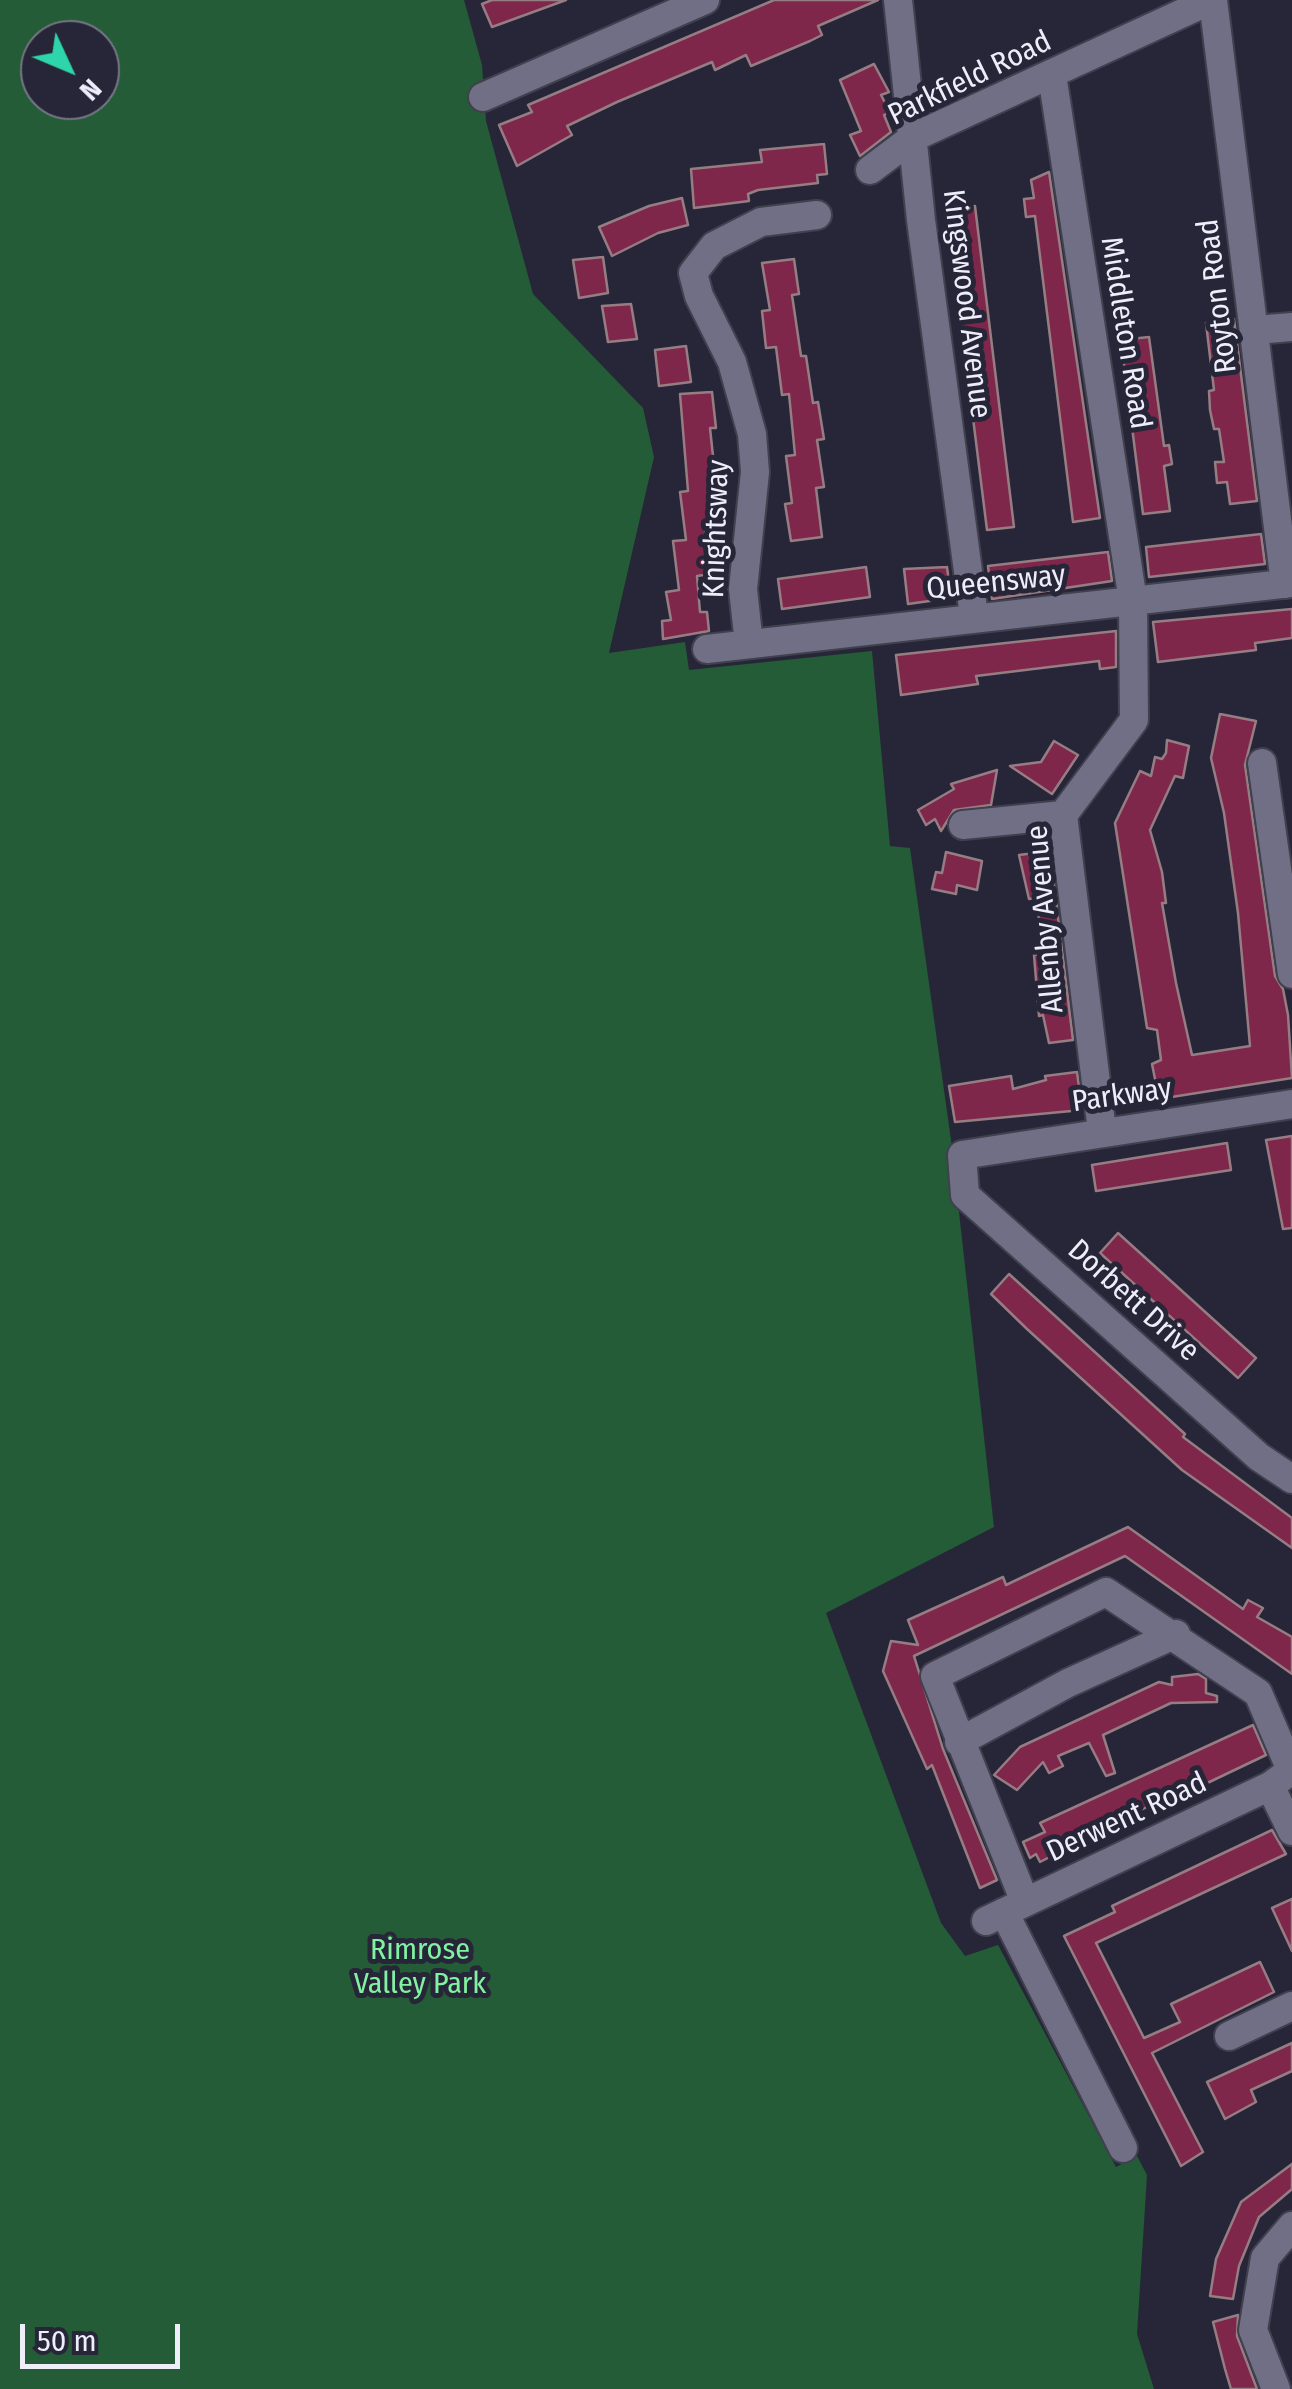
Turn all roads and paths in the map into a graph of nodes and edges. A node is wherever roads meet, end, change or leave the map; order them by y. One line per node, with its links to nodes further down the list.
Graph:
1 (705, 0): 5 (street)
2 (898, 0): 6 (street, Kingswood Avenue)
3 (1212, 0): 4 (street, Parkfield Road); 10 (street, Royton Road)
4 (1052, 75): 6 (street, Parkfield Road); 12 (street, Middleton Road)
5 (483, 96)
6 (914, 137): 7 (street, Parkfield Road); 13 (street, Kingswood Avenue)
7 (870, 170)
8 (817, 214): 14 (street, Knightsway)
9 (1292, 327): 10 (street)
10 (1255, 330): 11 (street, Royton Road)
11 (1289, 584): 12 (street, Queensway)
12 (1133, 602): 13 (street, Queensway); 17 (street, Allenby Avenue)
13 (974, 616): 14 (street, Queensway)
14 (749, 644): 15 (street, Queensway)
15 (707, 649)
16 (1262, 763): 19 (street)
17 (1063, 816): 18 (street); 21 (street, Allenby Avenue)
18 (963, 824)
19 (1292, 974)
20 (1292, 1104): 21 (street, Parkway)
21 (1102, 1131): 22 (street, Parkway)
22 (962, 1154): 23 (street, Dorbett Drive)
23 (1292, 1479)
24 (1176, 1634): 25 (street); 25 (street); 26 (street)
25 (959, 1742): 28 (street)
26 (1285, 1775): 27 (street); 28 (street, Derwent Road)
27 (1292, 1831)
28 (1005, 1912): 31 (street)
29 (1292, 2006): 30 (street)
30 (1229, 2036)
31 (1123, 2148)
32 (1292, 2226): 33 (street)
33 (1276, 2389)

